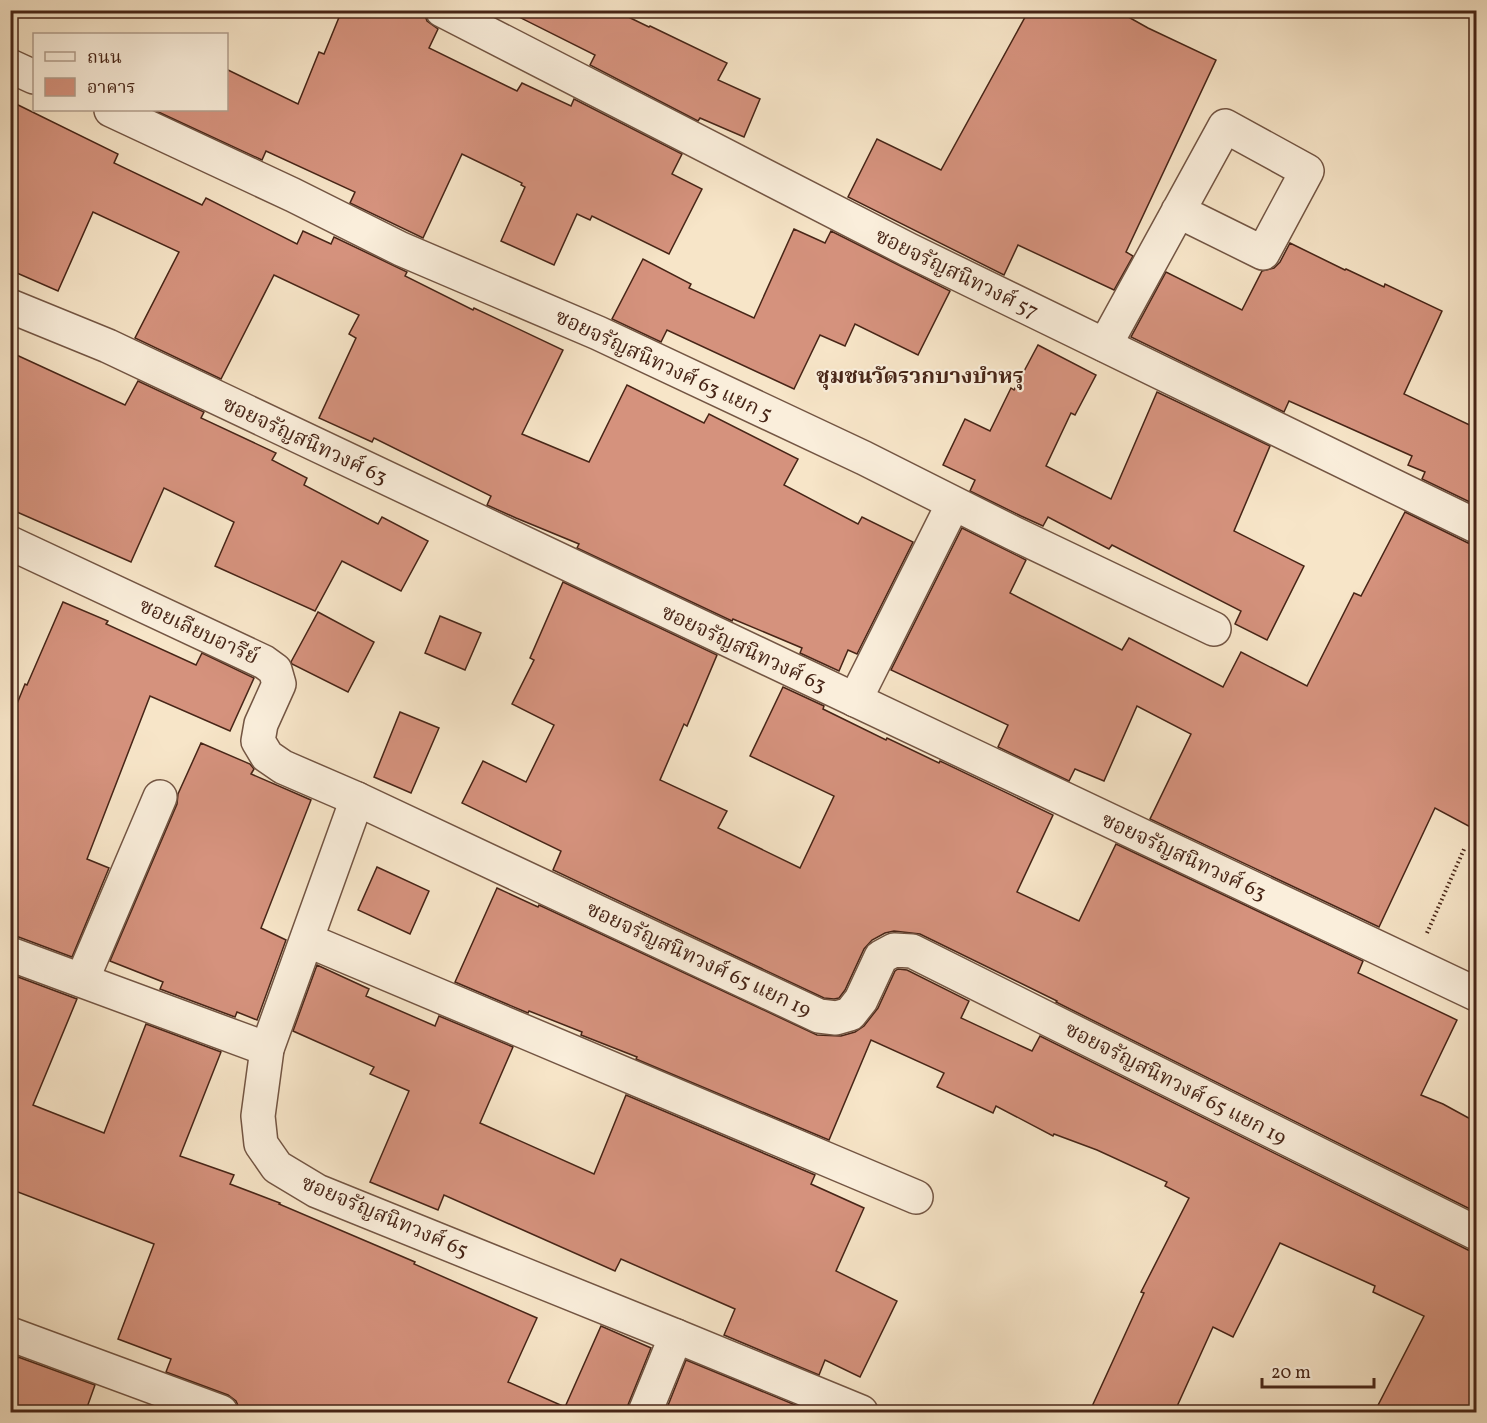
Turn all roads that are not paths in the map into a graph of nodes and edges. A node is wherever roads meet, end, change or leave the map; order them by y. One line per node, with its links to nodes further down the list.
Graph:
1 (442, 10): 7 (street, ซอยจรัญสนิทวงศ์ 57)
2 (10, 66): 3 (street)
3 (33, 77)
4 (113, 111): 8 (street, ซอยจรัญสนิทวงศ์ 63 แยก 5)
5 (1178, 211): 7 (street)
6 (10, 306): 12 (street, ซอยจรัญสนิทวงศ์ 63)
7 (1105, 345): 9 (street, ซอยจรัญสนิทวงศ์ 57)
8 (953, 504): 11 (street, ซอยจรัญสนิทวงศ์ 63 แยก 5); 12 (street)
9 (1476, 526)
10 (10, 543): 14 (street, ซอยเลียบอารีย์)
11 (1214, 629)
12 (855, 700): 18 (street, ซอยจรัญสนิทวงศ์ 63)
13 (160, 796): 17 (street)
14 (357, 799): 15 (street); 21 (street, ซอยจรัญสนิทวงศ์ 65 แยก 19)
15 (307, 940): 19 (street); 20 (street)
16 (10, 954): 17 (street)
17 (82, 980): 19 (street)
18 (1476, 994)
19 (267, 1049): 23 (street, ซอยจรัญสนิทวงศ์ 65)
20 (916, 1197)
21 (1476, 1233)
22 (10, 1334): 24 (street)
23 (676, 1336): 25 (street); 26 (street, ซอยจรัญสนิทวงศ์ 65)
24 (221, 1413)
25 (645, 1413)
26 (861, 1413)

